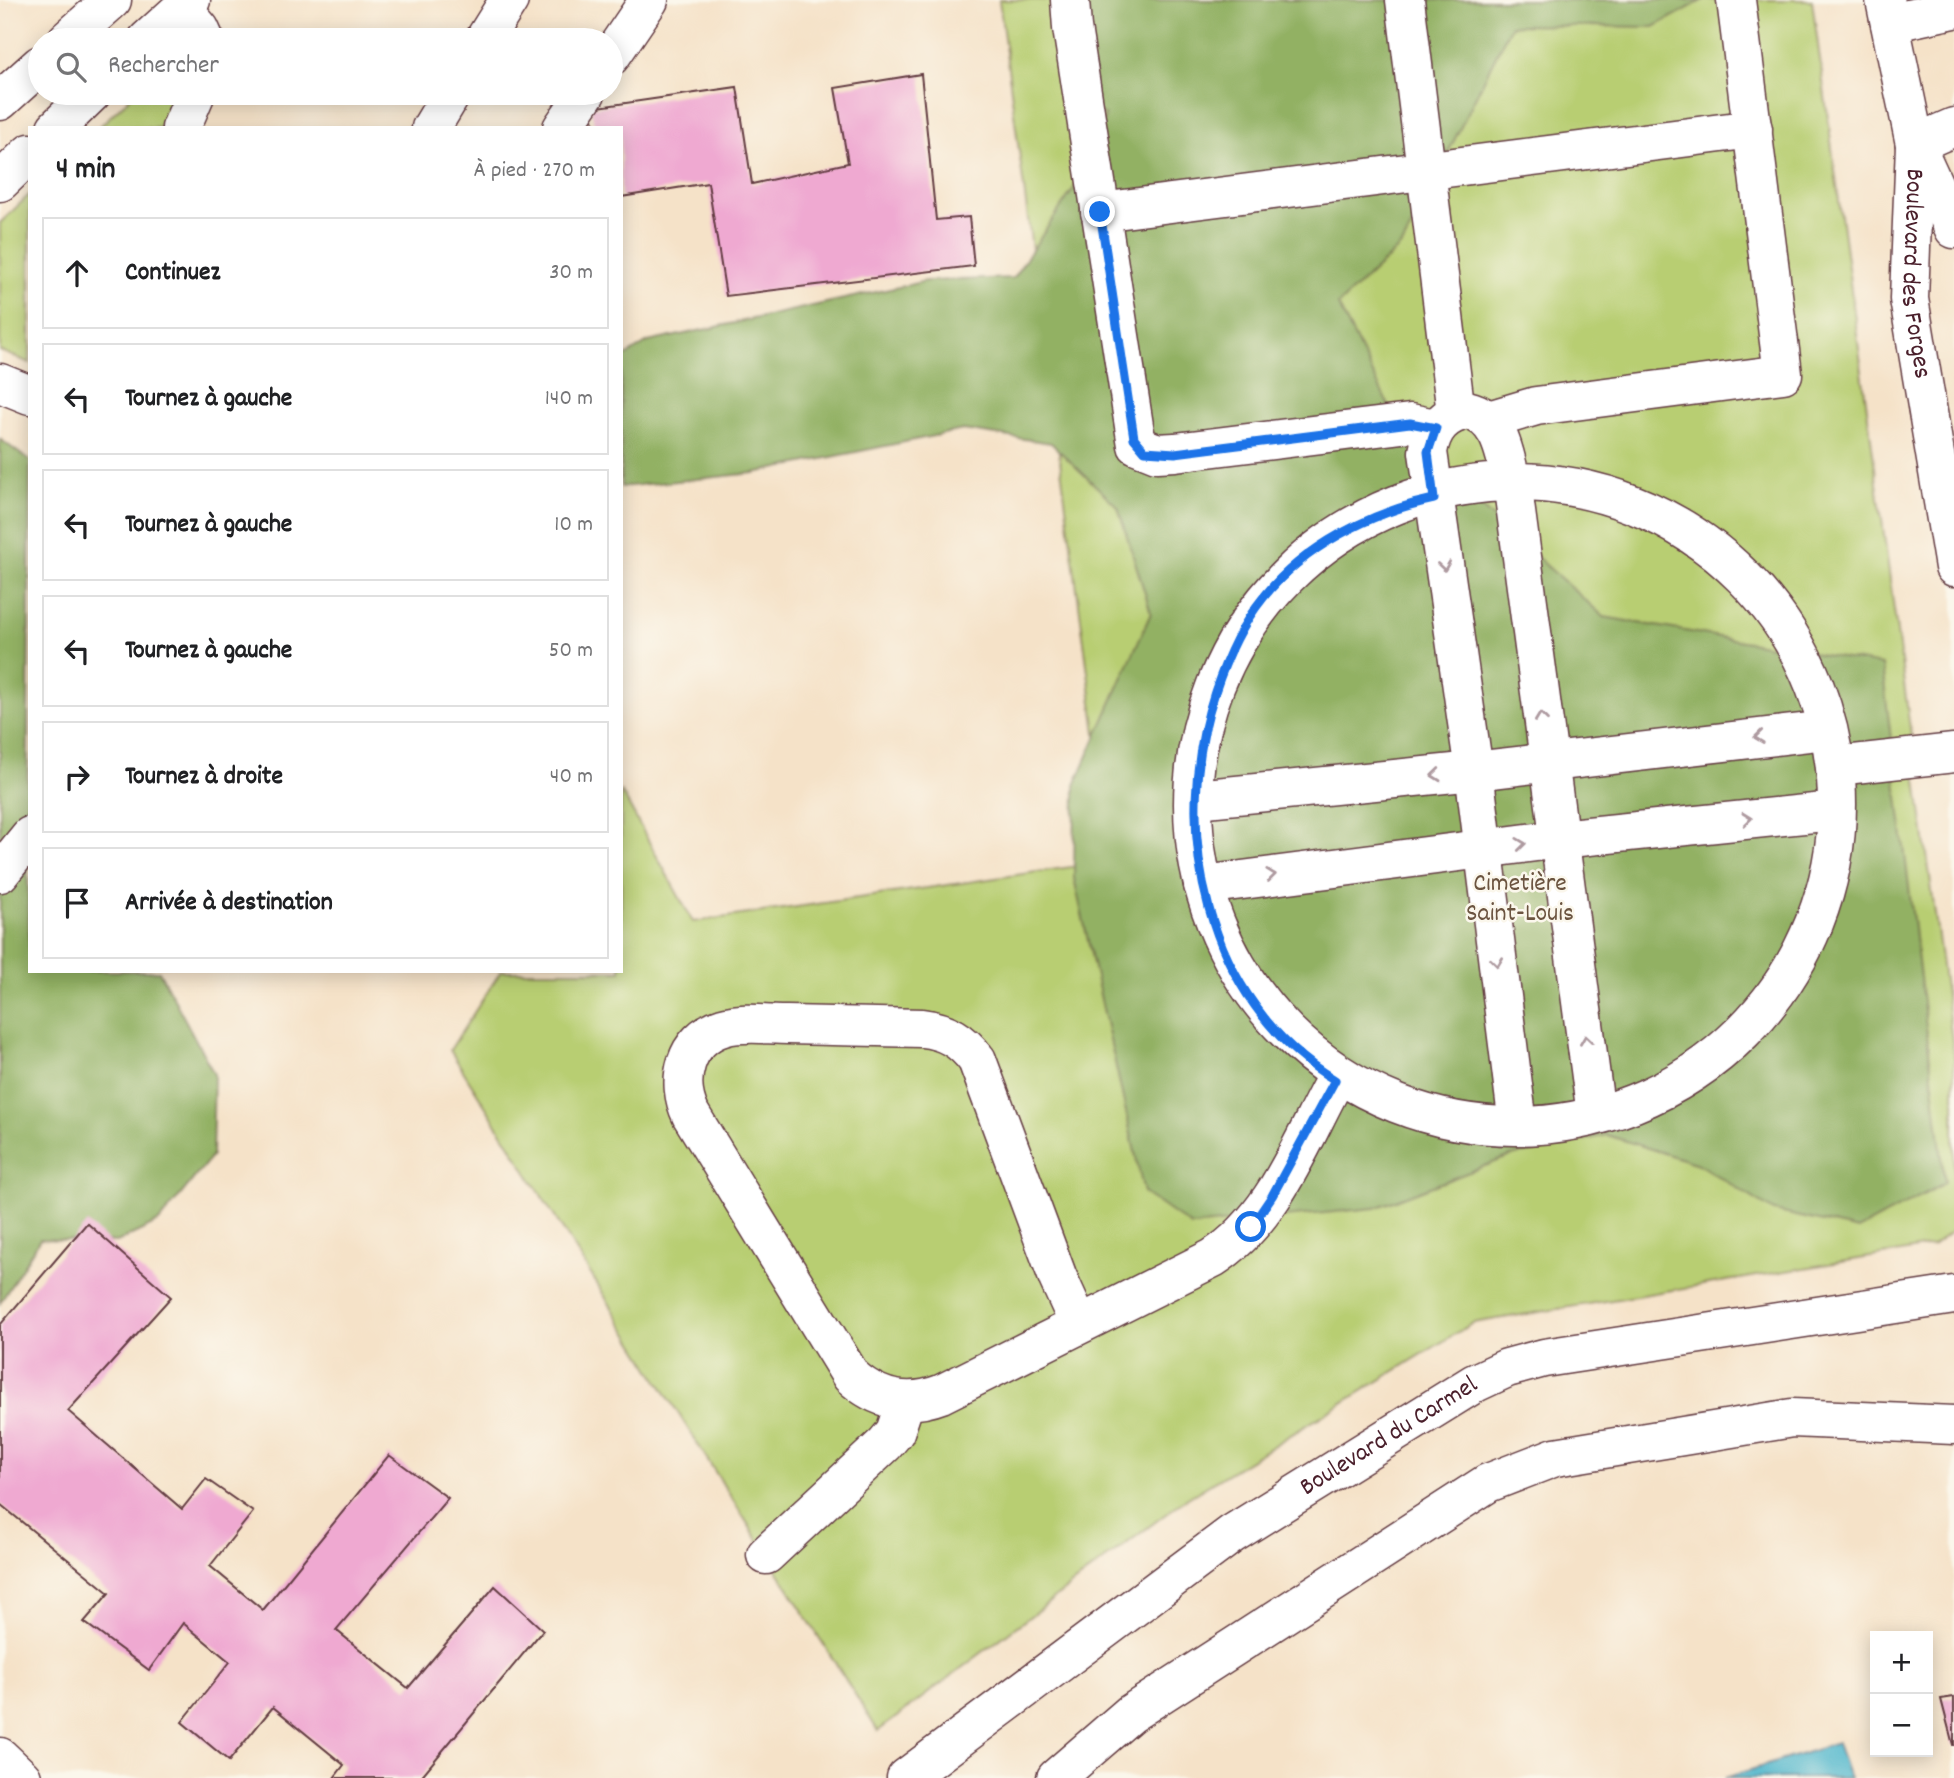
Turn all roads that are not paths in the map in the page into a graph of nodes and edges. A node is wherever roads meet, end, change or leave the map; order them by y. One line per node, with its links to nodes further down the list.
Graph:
1 (112, 0): 10 (main road)
2 (509, 0): 13 (main road)
3 (649, 0): 14 (main road)
4 (1070, 0): 32 (main road)
5 (1405, 0): 30 (main road)
6 (1736, 0): 26 (main road)
7 (186, 4): 11 (main road); 12 (main road)
8 (1954, 9): 9 (main road)
9 (1887, 12): 28 (main road, Boulevard des Forges)
10 (80, 28)
11 (160, 28)
12 (199, 28)
13 (492, 28)
14 (623, 38)
15 (28, 76): 16 (main road)
16 (0, 101)
17 (80, 105): 21 (main road)
18 (191, 105): 22 (main road)
19 (445, 105): 23 (main road)
20 (578, 105): 24 (main road)
21 (58, 126)
22 (182, 126)
23 (432, 126)
24 (563, 126)
25 (1954, 127): 28 (main road)
26 (1753, 129): 30 (main road); 37 (main road)
27 (1954, 142): 28 (main road)
28 (1915, 144): 33 (main road, Boulevard des Forges); 34 (main road, Boulevard des Forges)
29 (28, 155): 31 (main road)
30 (1428, 172): 32 (main road); 37 (main road)
31 (0, 182)
32 (1100, 212): 37 (main road)
33 (1953, 223): 34 (main road)
34 (1912, 228): 40 (main road, Boulevard des Forges)
35 (0, 383): 36 (main road)
36 (28, 394)
37 (1460, 420): 38 (main road); 39 (main road)
38 (1513, 489): 39 (main road); 41 (main road); 43 (main road, one-way to 38)
39 (1434, 499): 45 (main road, one-way to 45); 46 (main road)
40 (1954, 567)
41 (1827, 730): 43 (main road, one-way to 43); 44 (main road)
42 (1954, 752): 44 (main road)
43 (1547, 762): 45 (main road); 49 (main road)
44 (1836, 766): 47 (main road)
45 (1474, 771): 46 (main road, one-way to 46); 50 (main road)
46 (1196, 799): 52 (main road)
47 (1834, 811): 49 (main road, one-way to 47); 54 (main road)
48 (28, 838): 51 (main road)
49 (1559, 839): 50 (main road, one-way to 49); 54 (main road, one-way to 49)
50 (1482, 848): 52 (main road, one-way to 50); 55 (main road, one-way to 55)
51 (0, 873)
52 (1203, 884): 53 (main road)
53 (1335, 1080): 55 (main road); 57 (main road)
54 (1595, 1107): 55 (main road)
55 (1517, 1117)
56 (1954, 1294): 62 (main road, Boulevard du Carmel)
57 (1079, 1324): 58 (main road); 58 (main road)
58 (905, 1402): 60 (main road)
59 (1954, 1425): 64 (main road)
60 (766, 1555)
61 (0, 1757): 63 (main road)
62 (926, 1771)
63 (22, 1778)
64 (1056, 1778)

